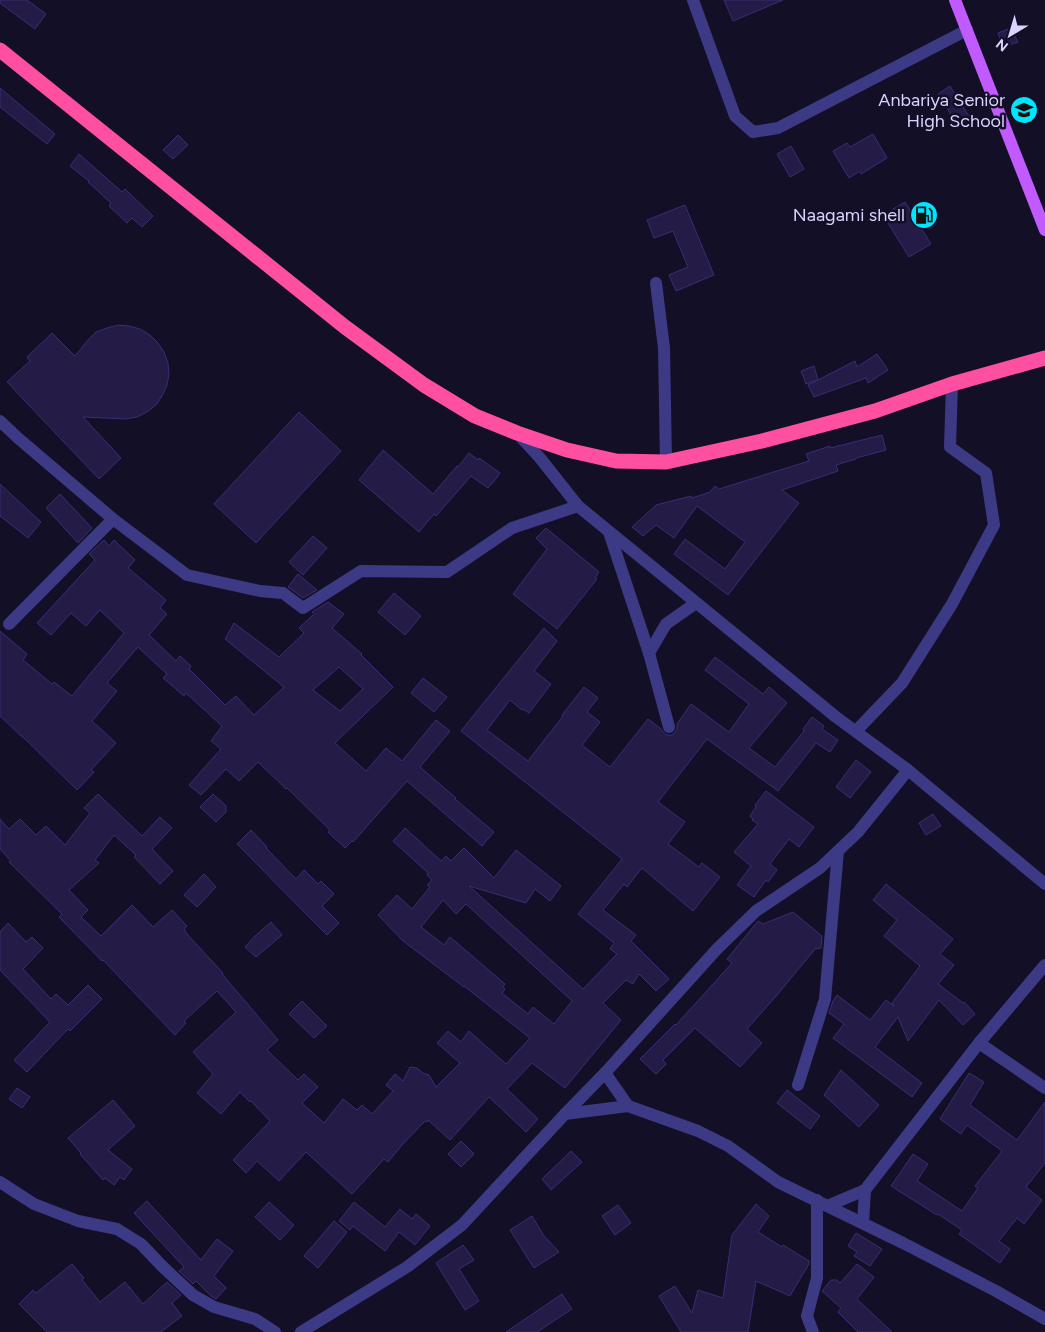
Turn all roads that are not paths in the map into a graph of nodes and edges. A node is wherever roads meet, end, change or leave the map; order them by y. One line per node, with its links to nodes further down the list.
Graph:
1 (693, 0): 3 (street)
2 (955, 0): 3 (main road)
3 (968, 30): 5 (main road)
4 (0, 50): 10 (highway)
5 (1045, 230)
6 (656, 283): 11 (street)
7 (1045, 358): 8 (highway)
8 (952, 384): 11 (highway); 19 (street)
9 (0, 421): 13 (street)
10 (517, 433): 11 (highway); 12 (street)
11 (666, 462)
12 (578, 506): 13 (street); 14 (street)
13 (113, 520): 16 (street)
14 (608, 531): 15 (street); 17 (street)
15 (696, 603): 17 (street); 19 (street)
16 (9, 624)
17 (649, 653): 18 (street)
18 (669, 727)
19 (856, 732): 20 (street)
20 (908, 770): 21 (street); 22 (street)
21 (838, 851): 25 (street); 26 (street)
22 (1045, 884)
23 (1045, 965): 24 (street)
24 (979, 1043): 27 (street); 31 (street)
25 (605, 1073): 28 (street); 29 (street)
26 (798, 1085)
27 (1045, 1088)
28 (628, 1106): 29 (street); 32 (street)
29 (565, 1114): 36 (street)
30 (0, 1182): 35 (street)
31 (865, 1190): 32 (street); 33 (street)
32 (822, 1203): 33 (street); 37 (street)
33 (863, 1223): 34 (street)
34 (1045, 1319)
35 (274, 1332)
36 (302, 1332)
37 (813, 1332)

